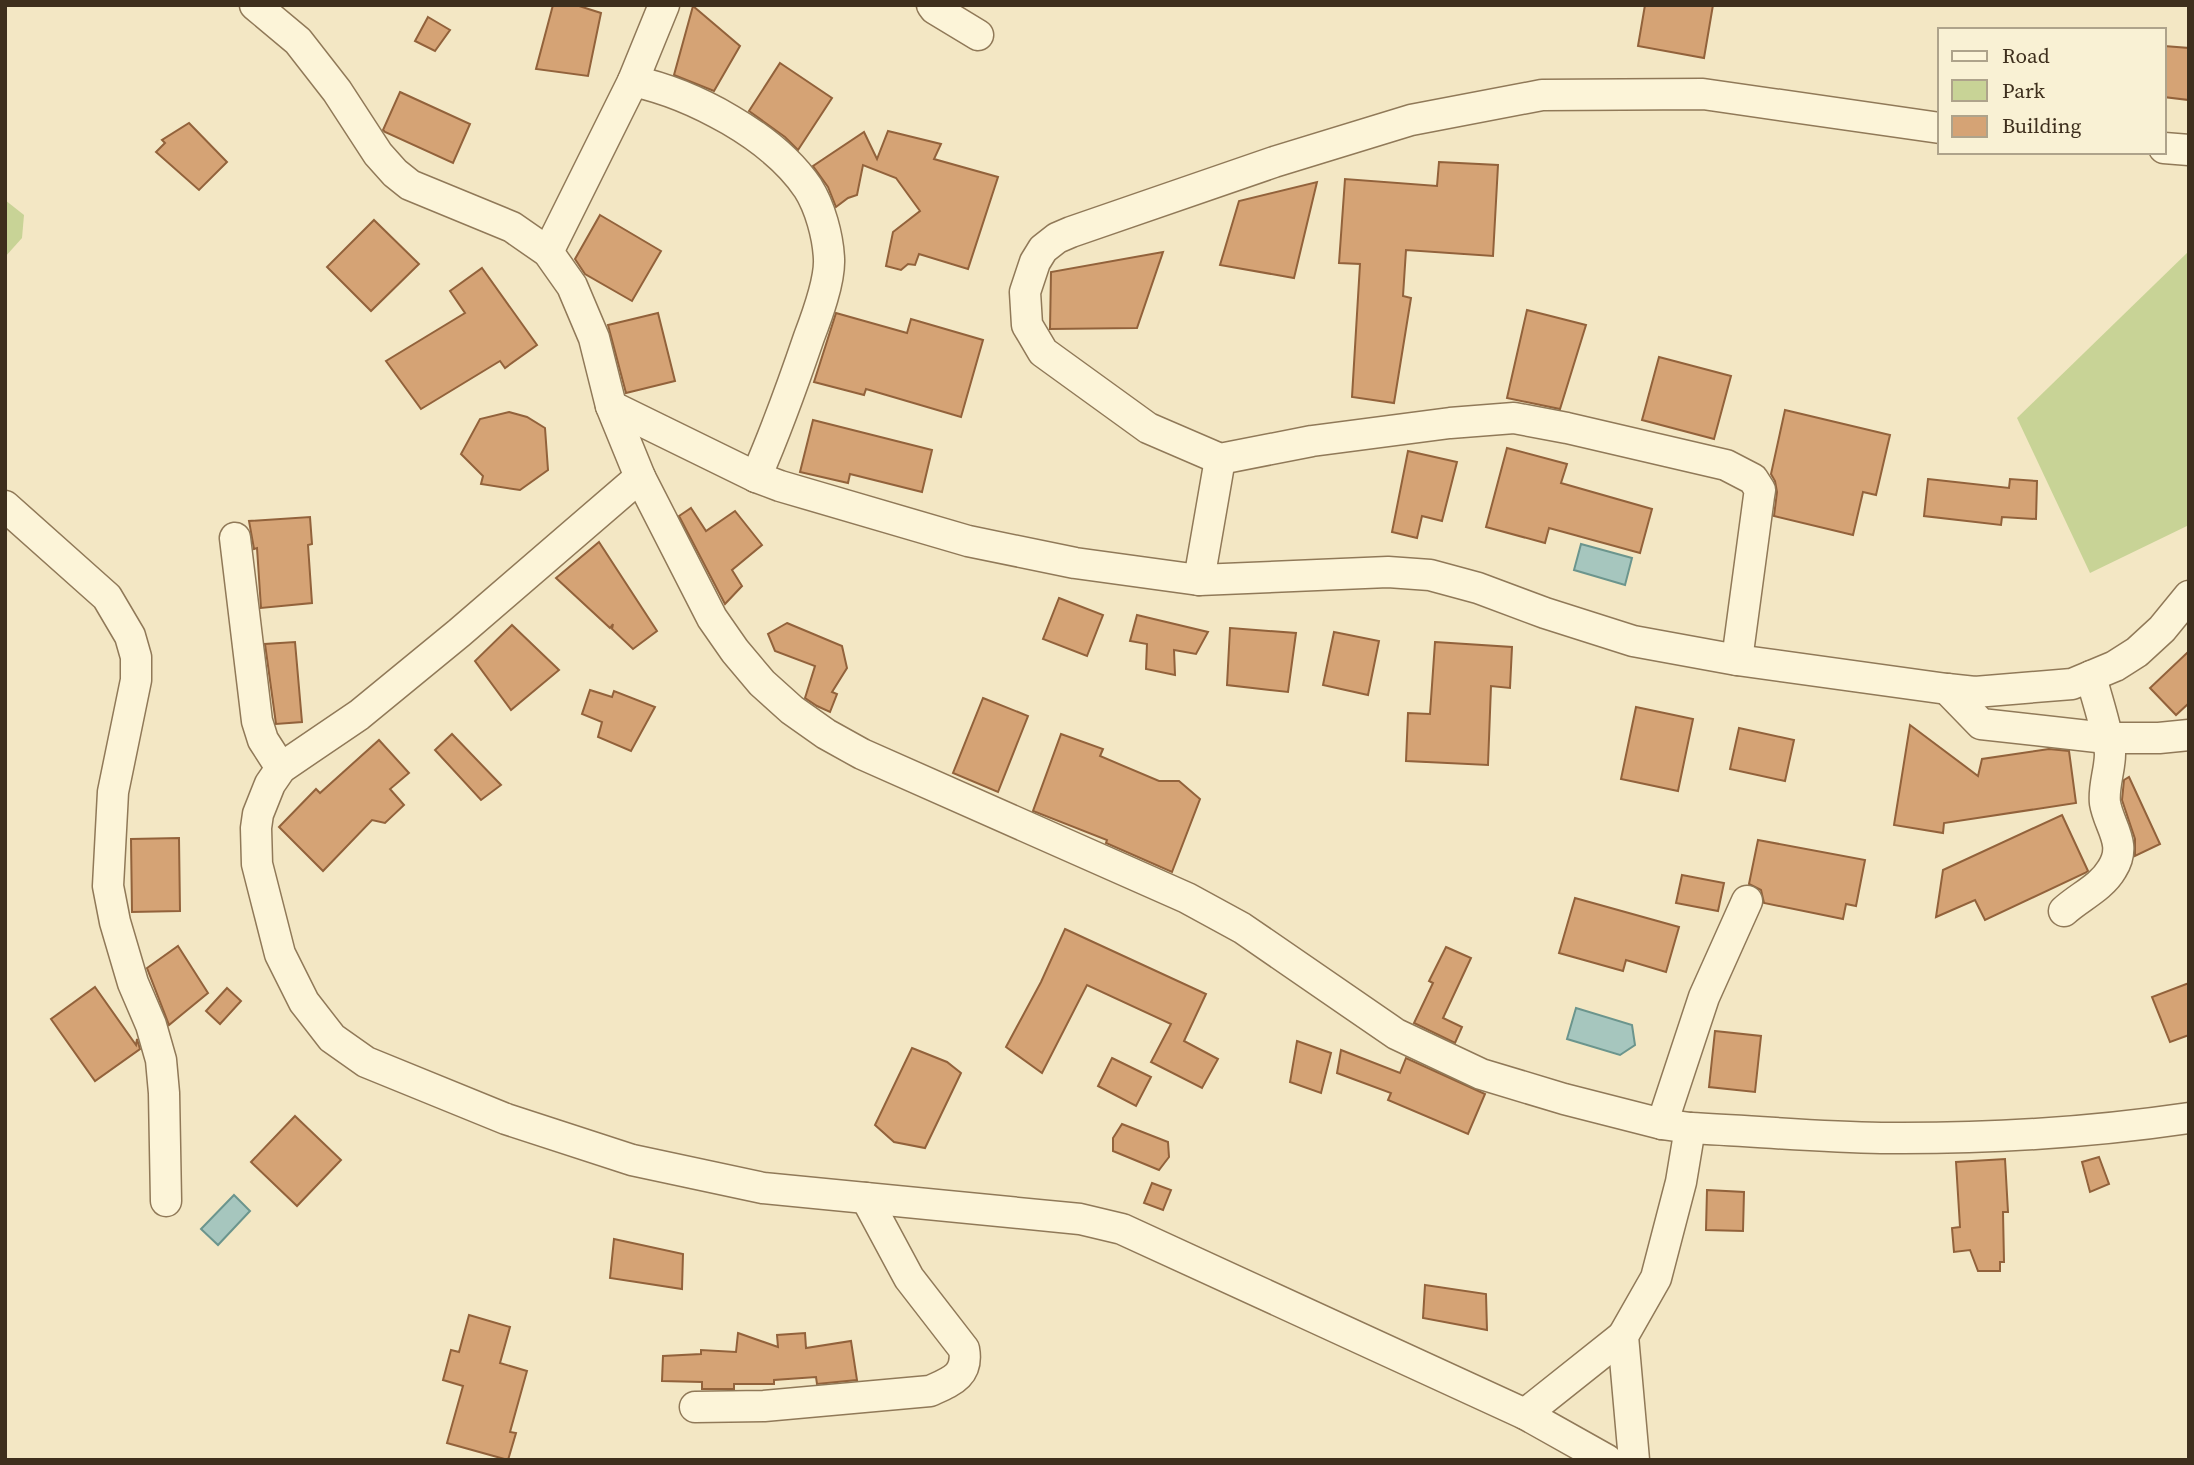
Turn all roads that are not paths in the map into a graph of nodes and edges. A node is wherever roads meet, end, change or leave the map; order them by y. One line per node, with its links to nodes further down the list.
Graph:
1 (255, 5): 9 (street)
2 (664, 5): 5 (street)
3 (932, 5): 4 (street)
4 (978, 35)
5 (633, 81): 9 (street); 13 (street)
6 (1938, 128): 11 (street)
7 (2166, 148): 8 (street)
8 (2189, 150)
9 (548, 252): 10 (street)
10 (611, 406): 12 (street); 13 (street)
11 (1220, 459): 16 (street); 18 (street)
12 (640, 477): 23 (street); 27 (street)
13 (756, 477): 16 (street)
14 (5, 506): 29 (street)
15 (235, 538): 23 (street)
16 (1199, 580): 18 (street)
17 (2189, 596): 19 (street)
18 (1737, 660): 20 (street)
19 (2091, 676): 20 (street); 22 (street)
20 (1947, 689): 22 (street)
21 (2189, 735): 22 (street)
22 (2106, 738): 25 (street)
23 (281, 768): 28 (street)
24 (1747, 901): 27 (street)
25 (2064, 911)
26 (2189, 1118): 27 (street)
27 (1676, 1126): 30 (street)
28 (866, 1198): 31 (street); 32 (street)
29 (166, 1202)
30 (1623, 1336): 32 (street); 34 (street)
31 (695, 1407)
32 (1525, 1414): 33 (street)
33 (1607, 1460)
34 (1634, 1460)

